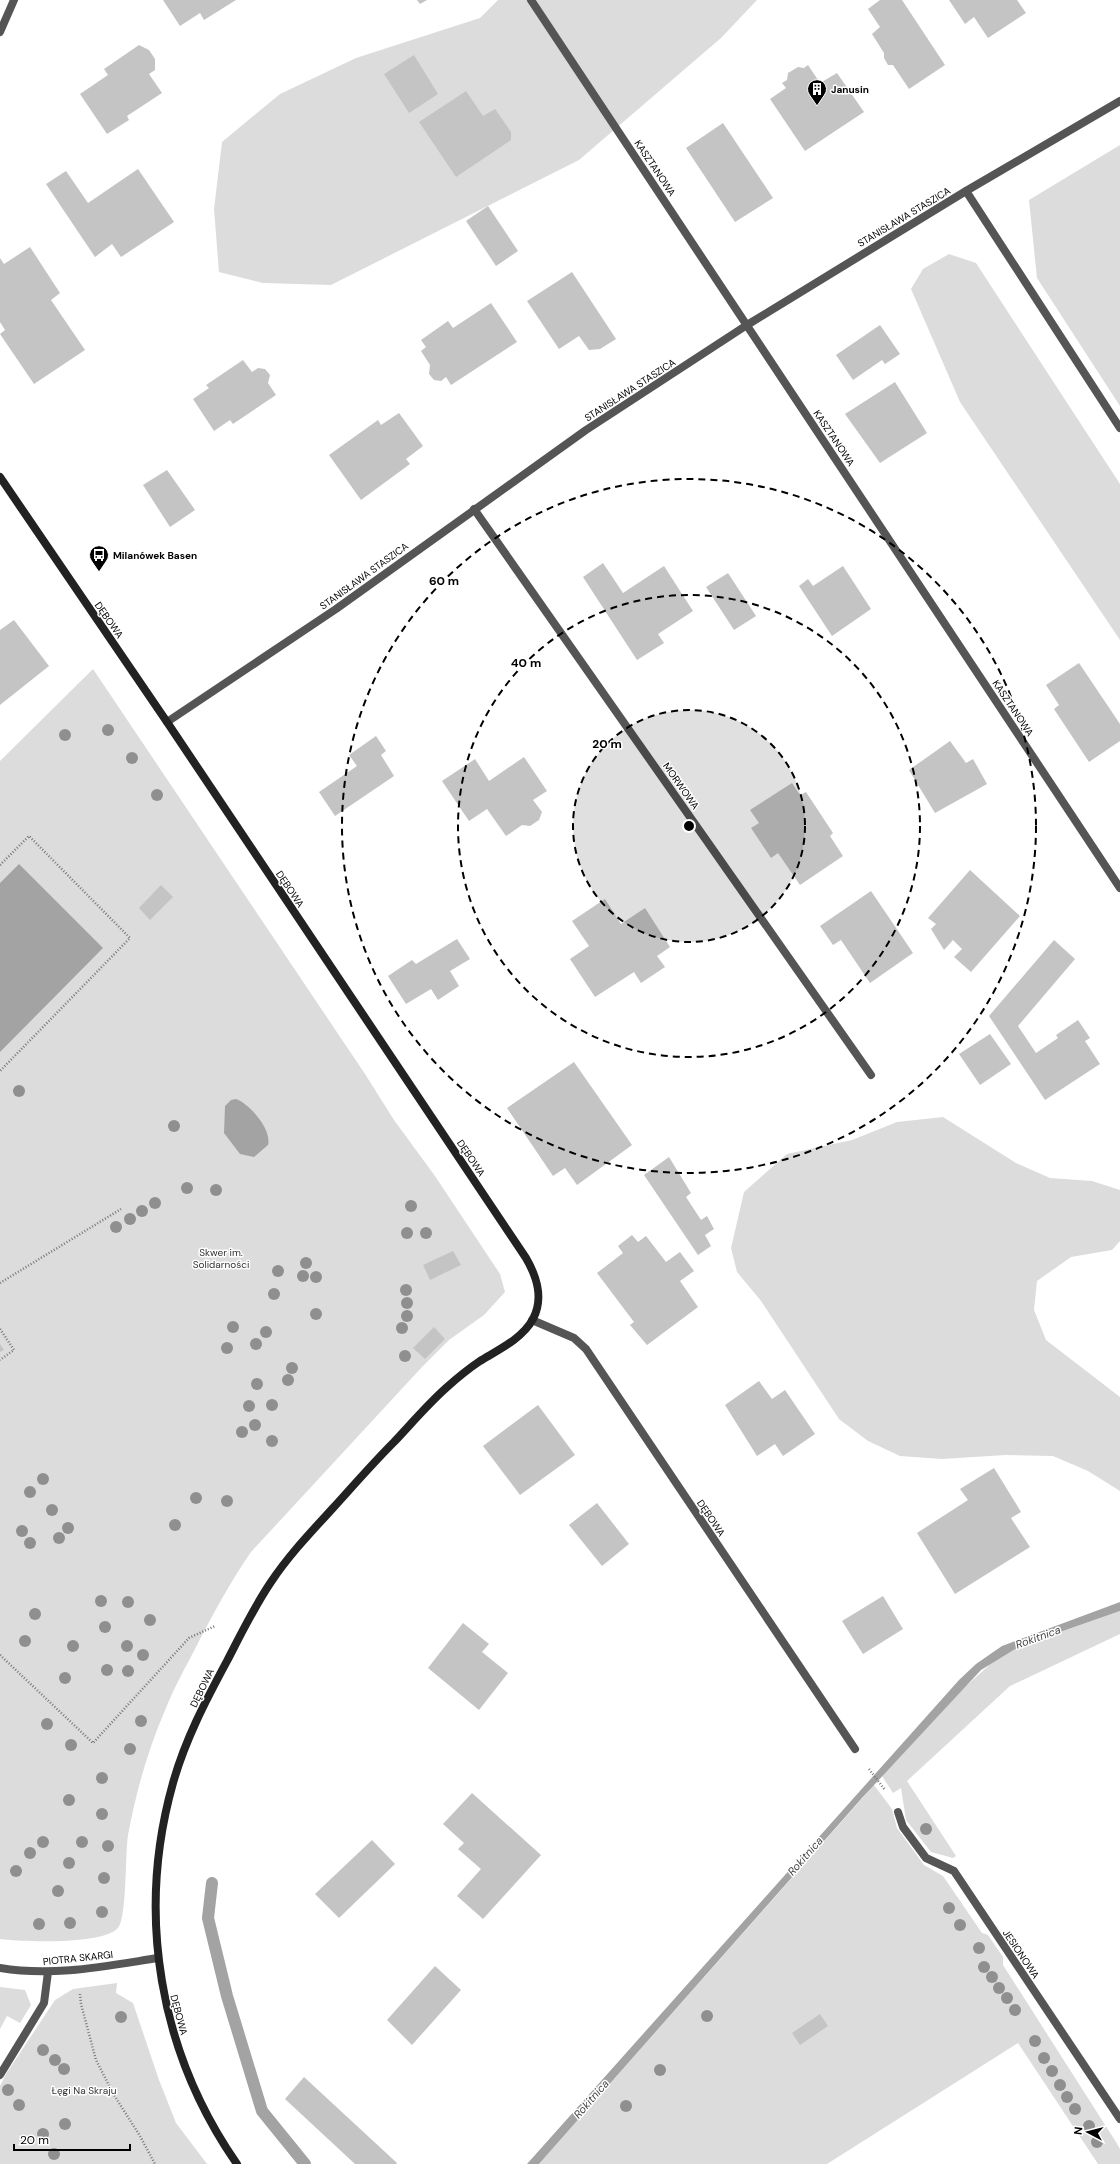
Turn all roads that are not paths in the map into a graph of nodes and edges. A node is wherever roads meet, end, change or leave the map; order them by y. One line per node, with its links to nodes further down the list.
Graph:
1 (14, 0): 3 (street)
2 (531, 0): 6 (street, KASZTANOWA)
3 (0, 32)
4 (1120, 101): 5 (street, STANISŁAWA STASZICA)
5 (966, 191): 6 (street, STANISŁAWA STASZICA); 7 (street)
6 (747, 325): 9 (street, STANISŁAWA STASZICA); 11 (street, KASZTANOWA)
7 (1120, 428)
8 (0, 477): 10 (street, DĘBOWA)
9 (474, 508): 10 (street, STANISŁAWA STASZICA); 12 (street, MORWOWA)
10 (167, 722): 13 (street, DĘBOWA)
11 (1120, 888)
12 (871, 1075)
13 (532, 1320): 14 (street, DĘBOWA); 16 (street, DĘBOWA)
14 (855, 1749)
15 (898, 1812): 20 (street, JESIONOWA)
16 (158, 1958): 18 (street, PIOTRA SKARGI); 21 (street, DĘBOWA)
17 (0, 1968): 18 (street, PIOTRA SKARGI)
18 (48, 1972): 19 (street)
19 (0, 2074)
20 (1120, 2119)
21 (237, 2164)

